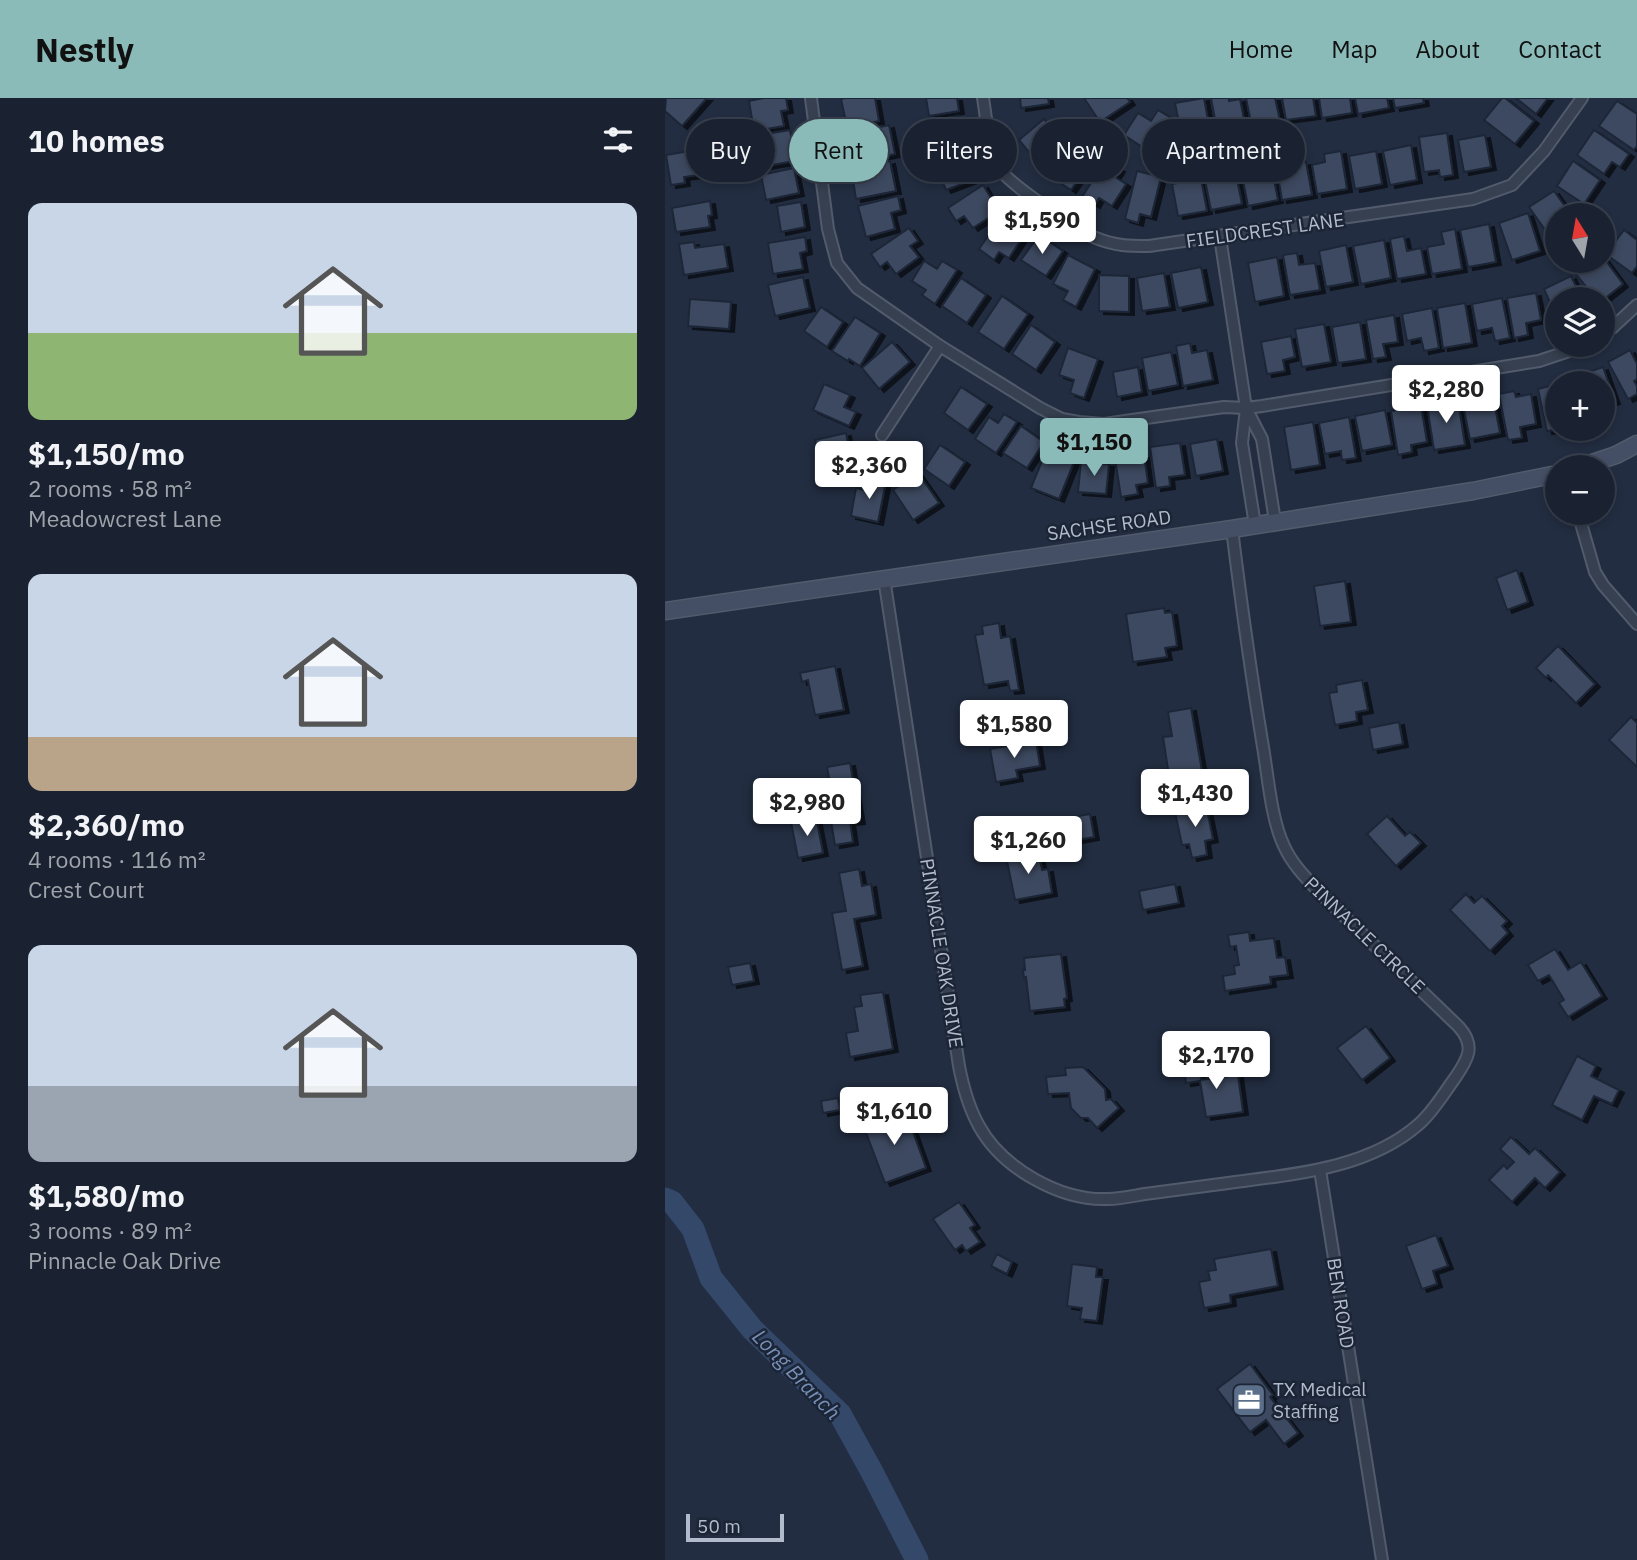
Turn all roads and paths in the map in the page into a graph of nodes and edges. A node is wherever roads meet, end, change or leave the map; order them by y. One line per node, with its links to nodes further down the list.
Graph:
1 (810, 98): 7 (street)
2 (983, 98): 4 (street, FIELDCREST LANE)
3 (1582, 98): 4 (street, FIELDCREST LANE)
4 (1220, 237): 9 (street)
5 (1637, 305): 6 (street)
6 (1615, 325)
7 (940, 346): 9 (street); 10 (street)
8 (1551, 357): 9 (street)
9 (1246, 408): 14 (street); 15 (street)
10 (882, 435)
11 (1637, 444): 12 (main road)
12 (1615, 455)
13 (1545, 476): 14 (main road, SACHSE ROAD)
14 (1275, 521): 15 (main road, SACHSE ROAD)
15 (1255, 525): 17 (main road, SACHSE ROAD)
16 (1581, 525): 20 (street)
17 (1232, 529): 18 (main road, SACHSE ROAD); 21 (street, PINNACLE CIRCLE)
18 (884, 578): 19 (main road, SACHSE ROAD); 21 (street, PINNACLE OAK DRIVE)
19 (665, 611)
20 (1637, 624)
21 (1319, 1170): 22 (street, BEN ROAD)
22 (1383, 1560)

